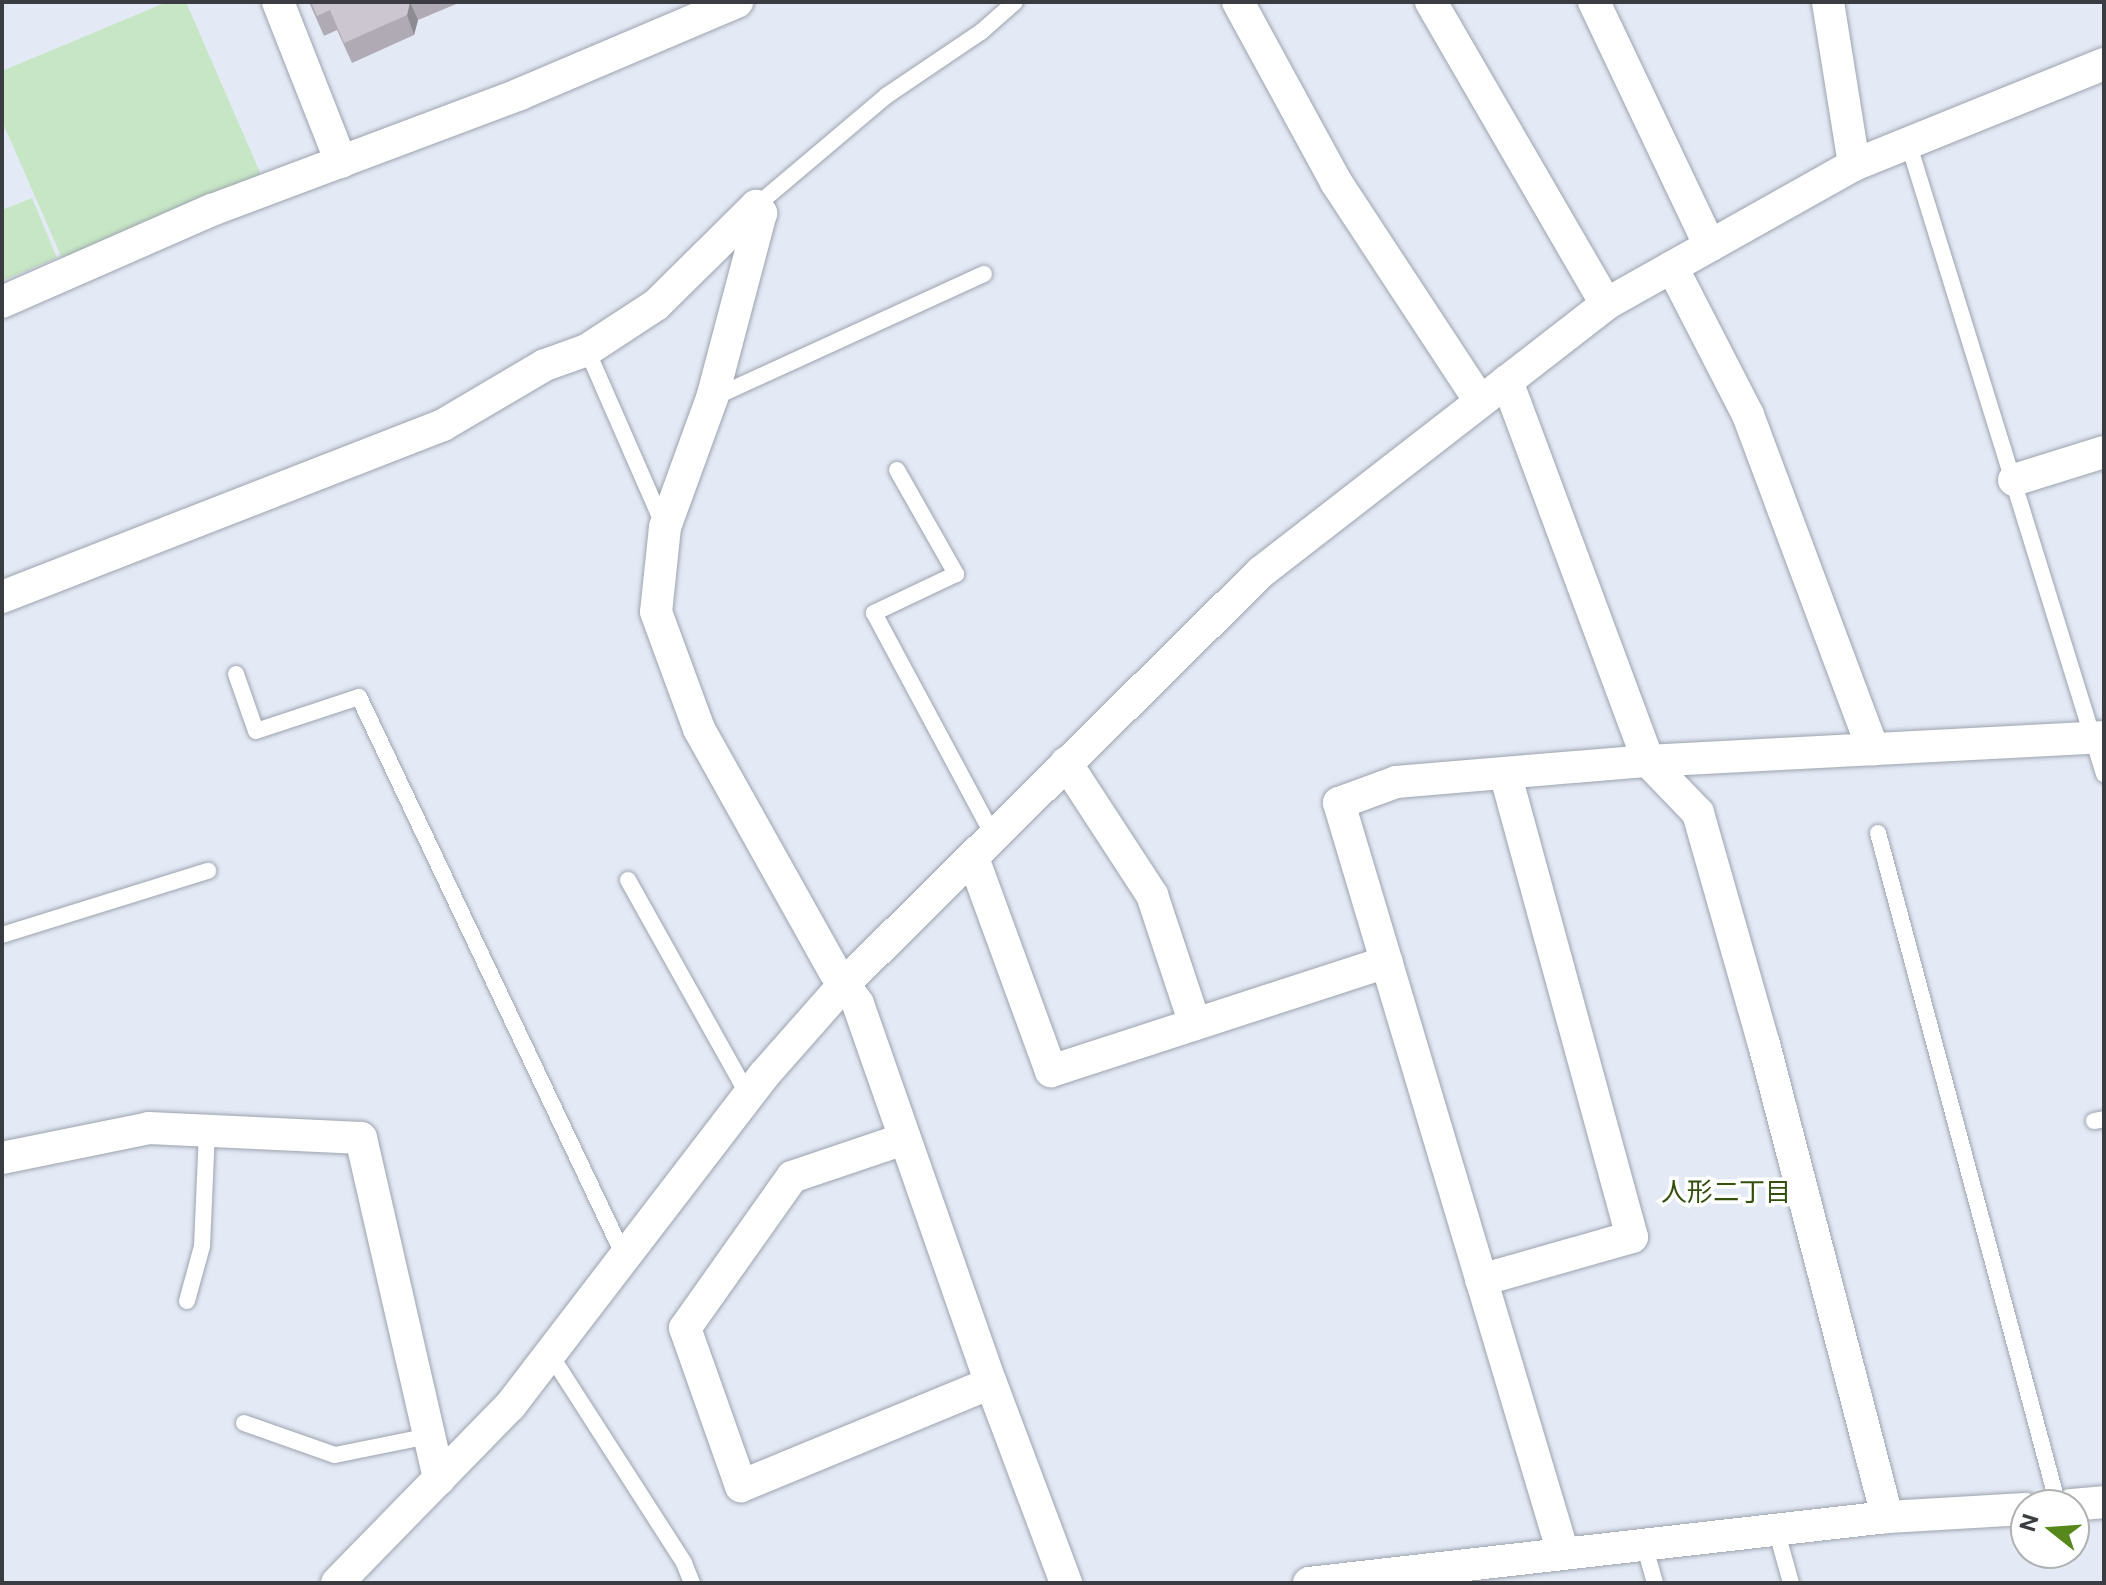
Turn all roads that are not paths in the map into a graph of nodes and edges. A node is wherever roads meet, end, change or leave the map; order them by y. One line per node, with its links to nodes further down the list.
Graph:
1 (278, 2): 10 (street)
2 (737, 2): 10 (street)
3 (1015, 2): 12 (lane)
4 (1238, 2): 21 (street)
5 (1431, 2): 17 (street)
6 (1594, 2): 13 (street)
7 (1828, 2): 11 (street)
8 (2104, 64): 9 (street)
9 (1908, 142): 11 (street); 24 (lane)
10 (341, 162): 16 (street)
11 (1854, 165): 13 (street)
12 (756, 206): 18 (street); 20 (street)
13 (1710, 246): 14 (street)
14 (1672, 267): 17 (street); 29 (street)
15 (984, 274): 20 (lane)
16 (2, 302)
17 (1606, 304): 19 (street)
18 (587, 350): 25 (lane); 26 (street)
19 (1507, 381): 21 (street); 30 (street)
20 (712, 398): 25 (street)
21 (1479, 400): 31 (street)
22 (2104, 452): 24 (street)
23 (897, 470): 35 (lane)
24 (2014, 480): 28 (lane)
25 (665, 527): 40 (street)
26 (2, 597)
27 (236, 674): 46 (lane)
28 (2099, 737): 29 (street); 33 (lane)
29 (1873, 749): 30 (street)
30 (1648, 761): 32 (street); 56 (street)
31 (1066, 763): 35 (street); 41 (street)
32 (1505, 773): 39 (street); 47 (street)
33 (2104, 774)
34 (1878, 833): 54 (lane)
35 (984, 847): 40 (street); 41 (street)
36 (208, 871): 38 (lane)
37 (628, 880): 42 (lane)
38 (2, 935)
39 (1387, 962): 41 (street); 47 (street)
40 (845, 983): 42 (street); 44 (street)
41 (1195, 1024)
42 (748, 1095): 46 (street)
43 (207, 1130): 45 (street); 48 (lane); 52 (street)
44 (904, 1139): 50 (street); 50 (street)
45 (2, 1158)
46 (625, 1258): 49 (street)
47 (1481, 1280): 59 (street)
48 (187, 1301)
49 (550, 1354): 53 (street); 62 (lane)
50 (991, 1383): 63 (street)
51 (244, 1423): 52 (lane)
52 (429, 1436): 53 (street)
53 (439, 1479): 61 (street)
54 (2054, 1489)
55 (2010, 1510): 56 (street)
56 (1887, 1517): 57 (street)
57 (1776, 1529): 58 (street); 66 (lane)
58 (1644, 1544): 59 (street); 65 (lane)
59 (1563, 1553): 60 (street)
60 (1348, 1580): 64 (street)
61 (337, 1583)
62 (692, 1583)
63 (1066, 1583)
64 (1309, 1583)
65 (1655, 1583)
66 (1791, 1583)

